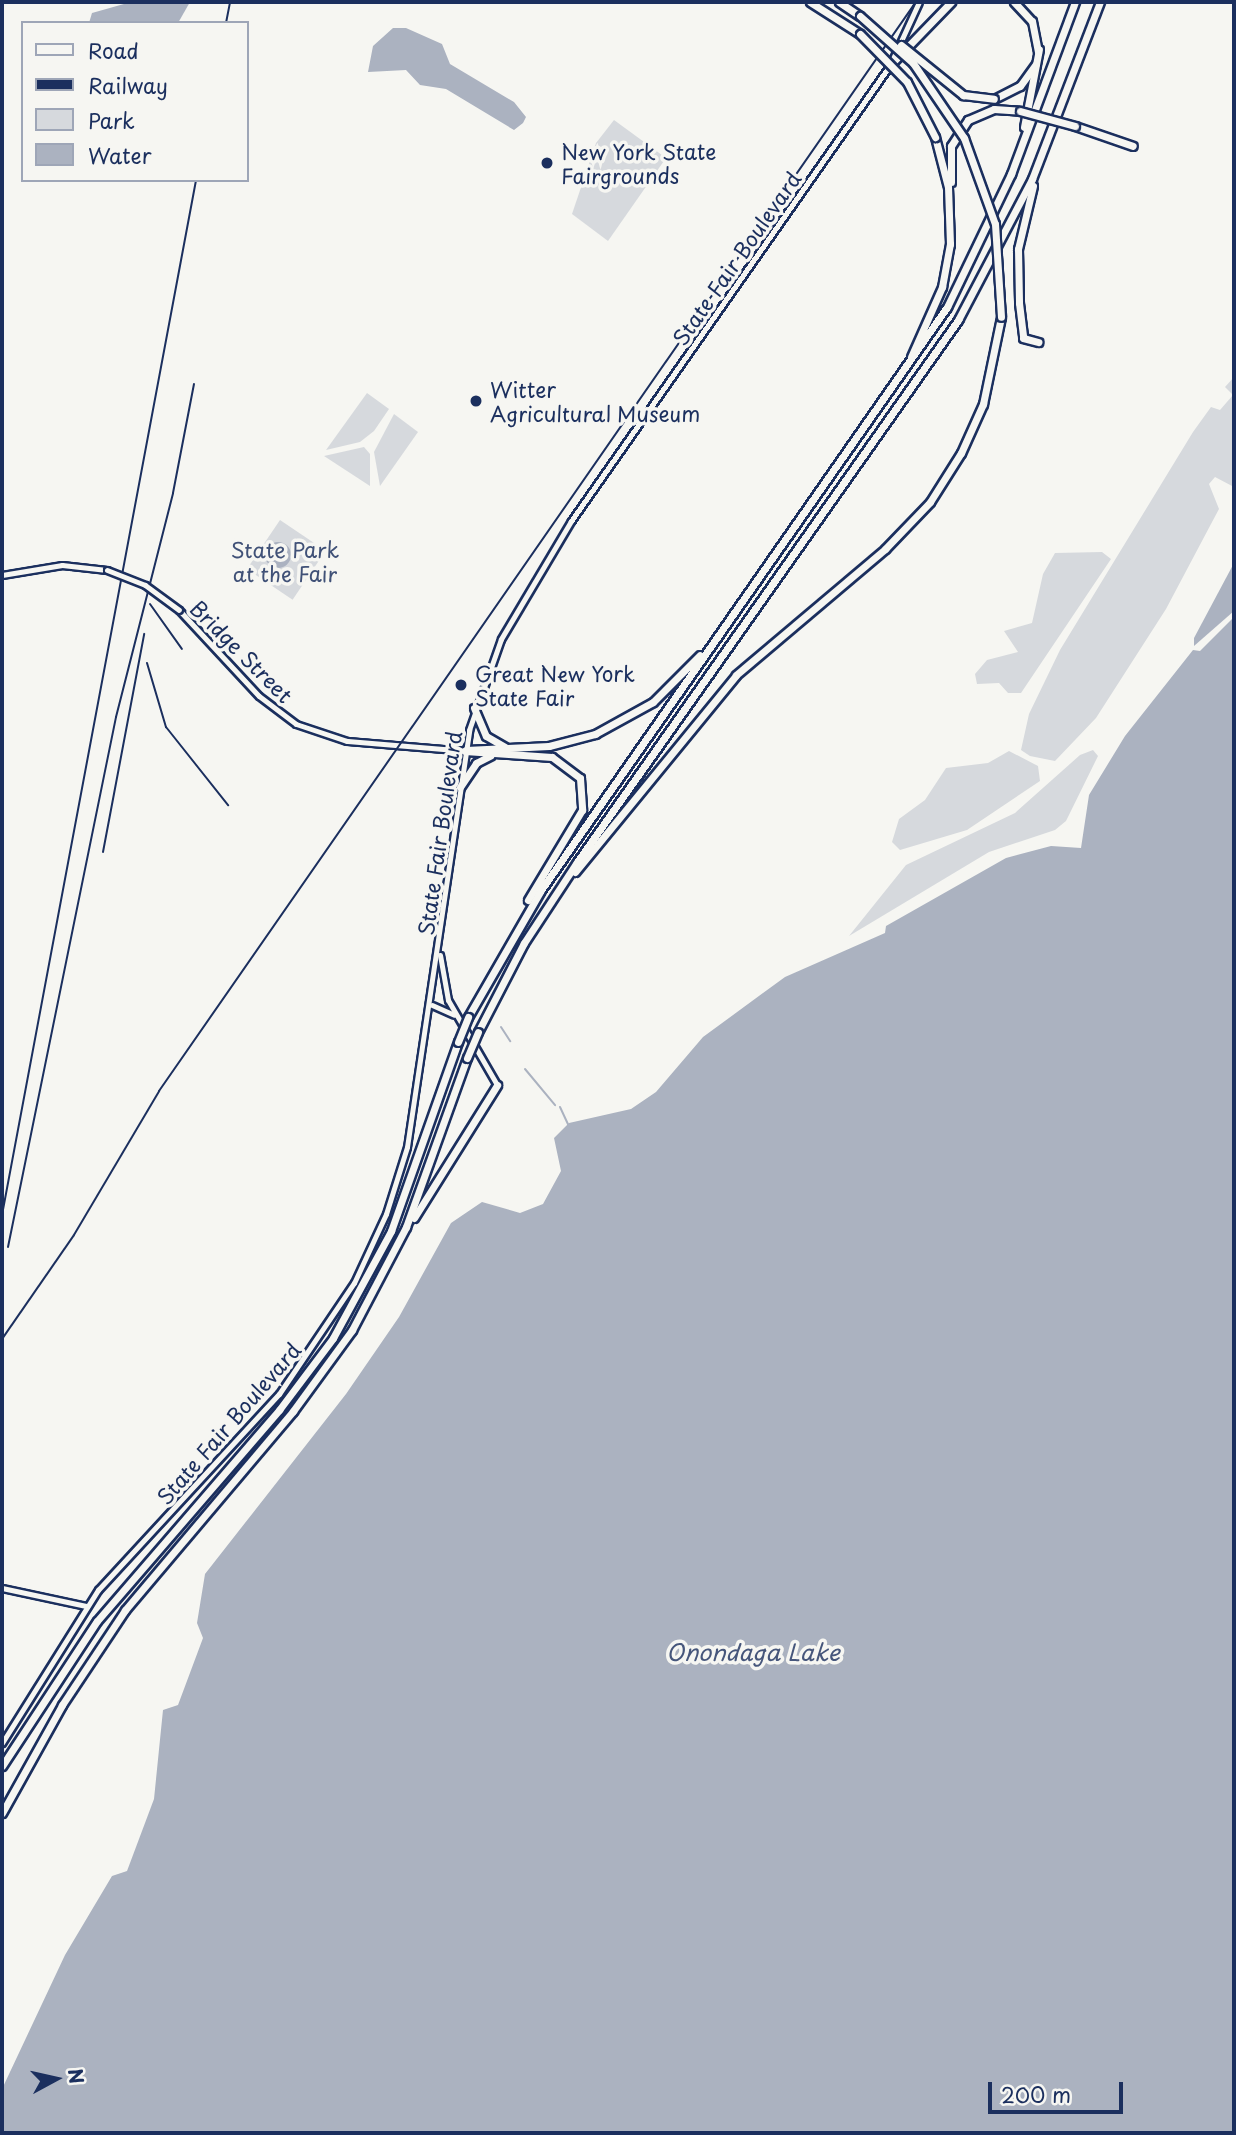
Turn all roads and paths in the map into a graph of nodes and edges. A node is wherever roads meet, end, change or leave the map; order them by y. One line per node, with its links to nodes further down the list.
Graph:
1 (810, 2): 16 (highway, bridge)
2 (839, 2): 8 (highway)
3 (919, 2): 9 (main road, State Fair Boulevard)
4 (951, 2): 10 (highway)
5 (1014, 2): 11 (highway)
6 (1075, 2): 15 (highway)
7 (1100, 2): 13 (highway)
8 (860, 16): 11 (highway, bridge); 26 (highway, bridge)
9 (904, 36): 10 (highway); 12 (main road, State Fair Boulevard)
10 (914, 40): 12 (highway)
11 (1039, 49): 15 (highway)
12 (890, 65): 21 (main road, State Fair Boulevard)
13 (1046, 144): 17 (highway); 26 (highway)
14 (1133, 146): 16 (highway, bridge)
15 (1011, 174): 18 (highway)
16 (951, 220): 18 (highway)
17 (1038, 342)
18 (888, 395): 20 (highway)
19 (2, 575): 23 (main road, Bridge Street, bridge)
20 (717, 637): 22 (highway); 27 (highway)
21 (474, 708): 22 (highway); 23 (main road, State Fair Boulevard)
22 (520, 750): 23 (highway)
23 (465, 751): 24 (highway); 25 (main road, State Fair Boulevard)
24 (490, 755): 25 (highway); 27 (highway)
25 (460, 787): 28 (main road, State Fair Boulevard)
26 (559, 891): 32 (highway, bridge)
27 (506, 944): 36 (highway, bridge)
28 (439, 949): 29 (main road, State Fair Boulevard); 30 (main road)
29 (432, 1005): 30 (main road); 34 (main road, State Fair Boulevard)
30 (456, 1017): 31 (main road)
31 (497, 1086): 32 (highway)
32 (401, 1239): 37 (highway)
33 (2, 1588): 34 (main road)
34 (86, 1606): 35 (main road, State Fair Boulevard)
35 (2, 1744)
36 (2, 1766)
37 (2, 1814)

